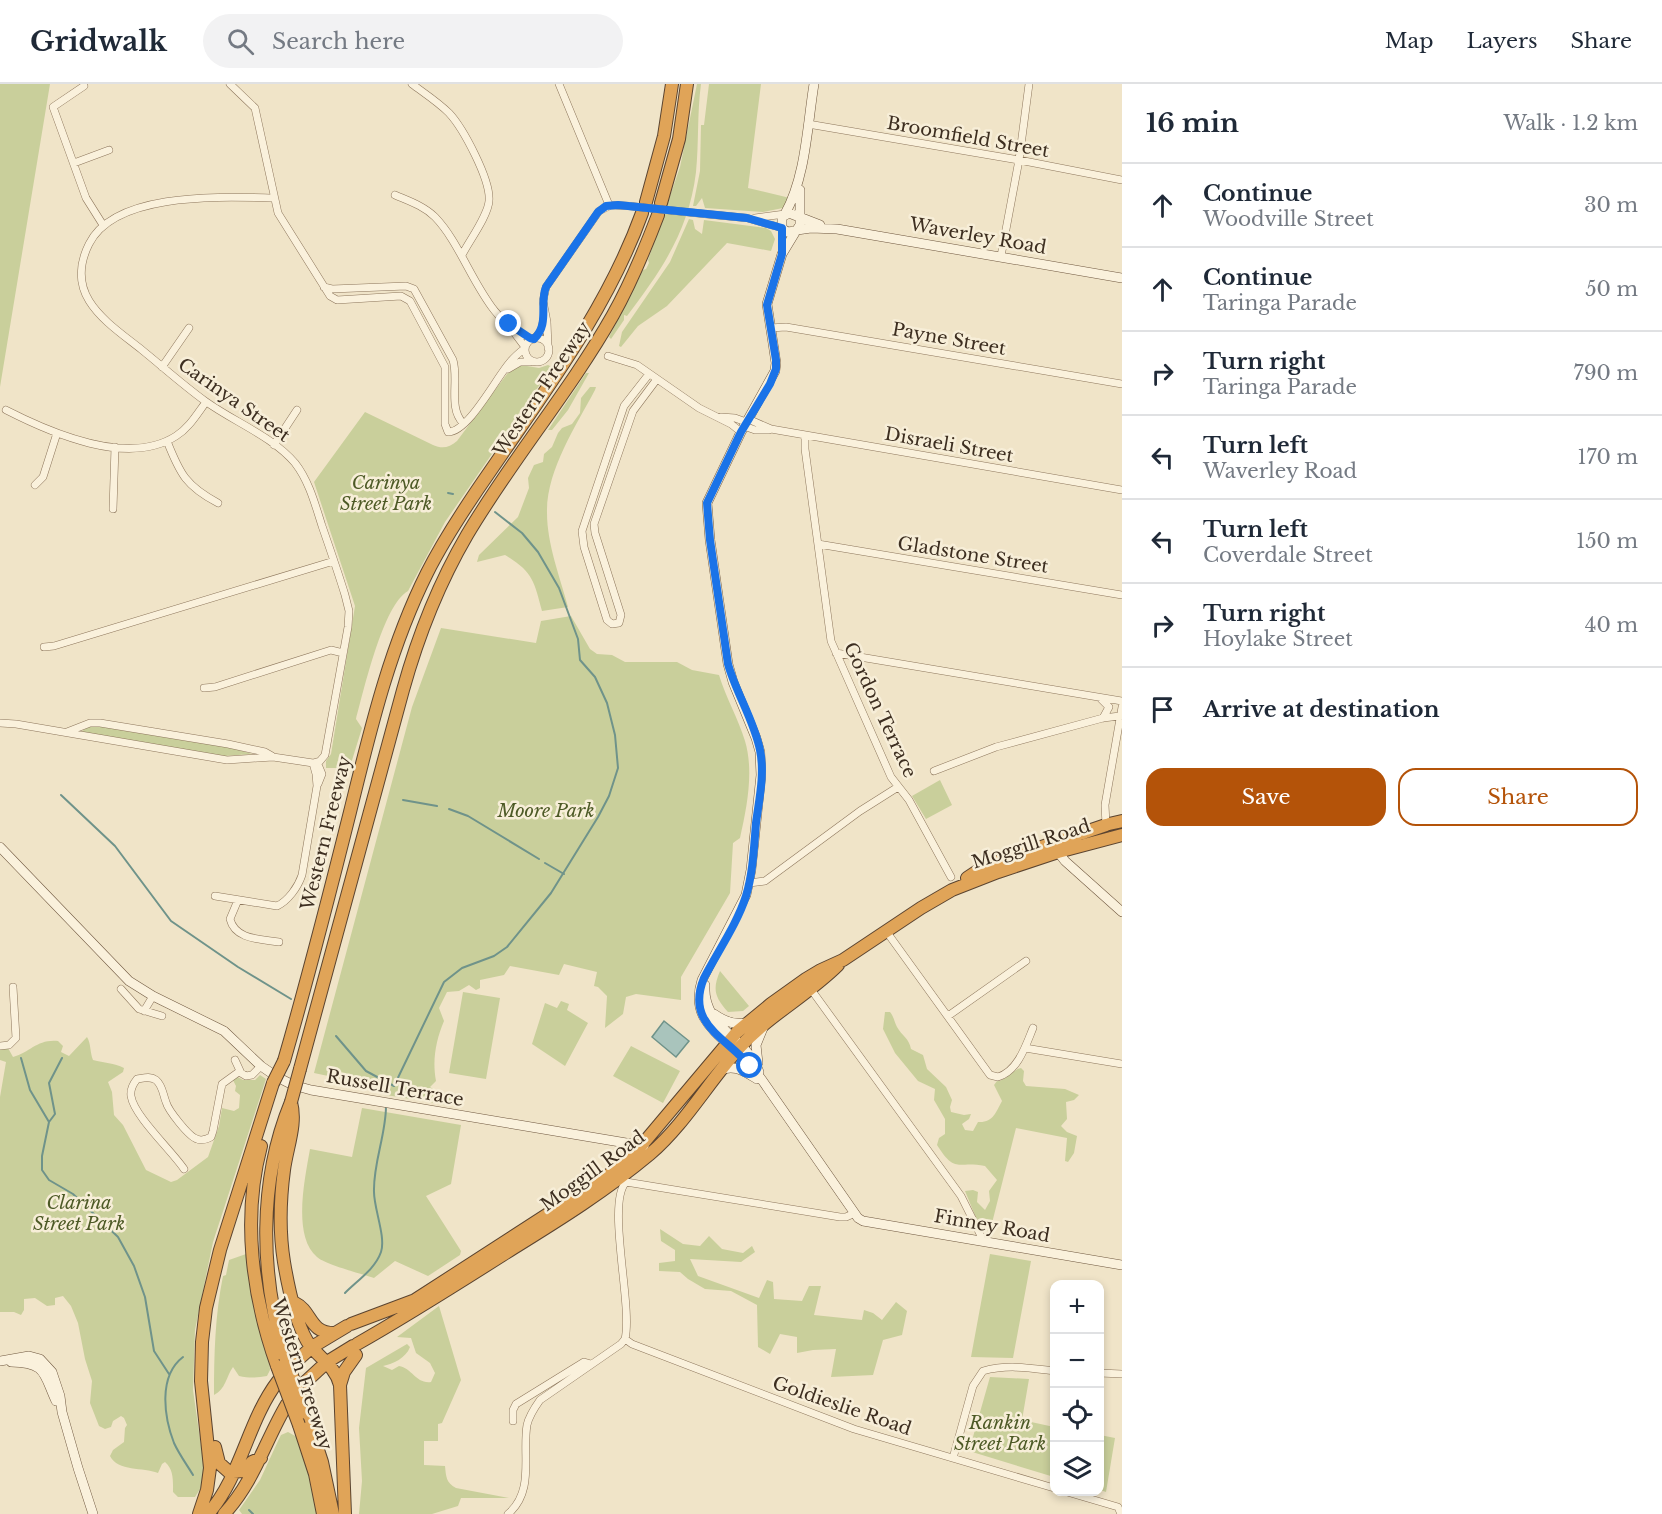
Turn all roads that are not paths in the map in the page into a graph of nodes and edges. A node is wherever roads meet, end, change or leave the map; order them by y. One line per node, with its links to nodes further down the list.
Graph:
1 (230, 84): 16 (street)
2 (412, 84): 26 (street)
3 (559, 84): 17 (street)
4 (672, 84): 114 (highway, Western Freeway, bridge)
5 (687, 84): 115 (highway, Western Freeway, bridge)
6 (814, 84): 9 (street)
7 (1029, 84): 11 (street)
8 (84, 86): 12 (street)
9 (808, 124): 11 (street, Broomfield Street); 13 (street)
10 (109, 150): 12 (street)
11 (1018, 160): 14 (street, Broomfield Street); 27 (street)
12 (74, 163): 21 (street)
13 (800, 172): 18 (street); 19 (street)
14 (1122, 180)
15 (395, 195): 26 (street)
16 (274, 198): 21 (street); 29 (street)
17 (609, 205): 20 (street, bridge); 30 (street)
18 (785, 214): 19 (street); 20 (street); 22 (street)
19 (800, 217): 23 (street, Waverley Road); 24 (street)
20 (747, 218): 22 (street)
21 (103, 225): 39 (street, Carinya Street)
22 (782, 228): 24 (street); 25 (street)
23 (827, 228): 24 (street, Waverley Road); 27 (street, Waverley Road)
24 (797, 230): 25 (street)
25 (782, 254): 33 (street)
26 (462, 255): 31 (street)
27 (1001, 256): 28 (street, Waverley Road)
28 (1122, 278)
29 (322, 285): 48 (street); 48 (street)
30 (544, 312): 34 (street); 36 (street)
31 (509, 324): 34 (street); 35 (street)
32 (189, 328): 39 (street)
33 (770, 328): 43 (street, Payne Street); 49 (street)
34 (534, 339): 35 (street); 36 (street)
35 (525, 347): 38 (street); 40 (street)
36 (549, 348): 38 (street)
37 (608, 356): 41 (street)
38 (534, 362): 40 (street)
39 (162, 367): 44 (street, Carinya Street)
40 (503, 372): 48 (street)
41 (649, 374): 42 (street); 59 (street)
42 (657, 379): 47 (street); 60 (street)
43 (1122, 384)
44 (206, 402): 52 (street); 53 (street, Carinya Street)
45 (6, 410): 50 (street)
46 (297, 410): 53 (street)
47 (715, 417): 49 (street); 49 (street, Disraeli Street)
48 (464, 423)
49 (745, 425): 51 (street, Disraeli Street); 85 (street)
50 (57, 433): 54 (street); 55 (street)
51 (805, 436): 56 (street, Disraeli Street); 61 (street, Gordon Terrace)
52 (167, 441): 54 (street); 57 (street)
53 (274, 445): 62 (street, Carinya Street)
54 (115, 447): 58 (street)
55 (35, 485)
56 (1122, 490)
57 (218, 503)
58 (113, 509)
59 (584, 524): 60 (street); 60 (street)
60 (594, 524)
61 (818, 544): 63 (street, Gladstone Street); 66 (street, Gordon Terrace)
62 (334, 561): 64 (street); 65 (street, Carinya Street)
63 (1122, 595)
64 (44, 646)
65 (343, 653): 67 (street); 77 (street, Carinya Street)
66 (836, 653): 68 (street); 79 (street, Gordon Terrace)
67 (204, 688)
68 (1099, 697): 69 (street); 71 (street)
69 (1122, 701)
70 (1121, 712): 71 (street); 80 (street)
71 (1103, 718): 78 (street)
72 (0, 723): 73 (street)
73 (26, 726): 74 (street); 75 (street)
74 (0, 730)
75 (62, 732): 76 (street); 76 (street)
76 (273, 757): 77 (street)
77 (315, 762): 87 (street, Carinya Street)
78 (934, 771)
79 (898, 787): 84 (street, Gordon Terrace); 85 (street)
80 (1115, 823): 83 (highway, Moggill Road)
81 (1122, 835): 83 (highway, Moggill Road)
82 (0, 847): 97 (street, Russell Terrace)
83 (1056, 847): 88 (street); 89 (highway, Moggill Road)
84 (951, 877)
85 (749, 883): 93 (street)
86 (215, 896): 87 (street)
87 (238, 900): 90 (street)
88 (1122, 912)
89 (886, 931): 91 (highway, Moggill Road); 101 (street)
90 (279, 942)
91 (843, 960): 95 (highway, Moggill Road); 102 (highway, Moggill Road)
92 (1026, 961): 101 (street)
93 (708, 970): 98 (street); 105 (street)
94 (13, 987): 106 (street)
95 (810, 988): 103 (highway, Moggill Road); 120 (street)
96 (121, 989): 99 (street)
97 (153, 996): 99 (street); 110 (street, Russell Terrace)
98 (707, 1006): 102 (street); 105 (street)
99 (144, 1011): 100 (street)
100 (162, 1016)
101 (948, 1016): 107 (street)
102 (749, 1022): 105 (highway, Moggill Road)
103 (766, 1023): 105 (highway, Moggill Road); 113 (street)
104 (1033, 1028): 107 (street)
105 (734, 1045): 112 (highway, Moggill Road); 113 (street); 116 (highway, Moggill Road)
106 (0, 1046)
107 (1025, 1048): 109 (street)
108 (235, 1060): 111 (street)
109 (1122, 1064)
110 (261, 1066): 111 (street); 116 (street, Russell Terrace)
111 (240, 1071): 118 (street)
112 (718, 1072): 113 (street); 117 (highway, Moggill Road)
113 (762, 1078): 119 (street)
114 (272, 1097): 122 (highway); 131 (highway, Western Freeway)
115 (291, 1102): 123 (highway); 131 (highway, Western Freeway)
116 (641, 1146): 117 (street, Russell Terrace); 124 (highway, Moggill Road)
117 (658, 1147): 127 (highway, Moggill Road)
118 (184, 1169)
119 (856, 1215): 120 (street, Finney Road); 125 (street, Finney Road)
120 (979, 1241): 121 (street, Finney Road)
121 (1122, 1265)
122 (211, 1283): 139 (highway); 143 (highway)
123 (293, 1302): 124 (highway); 126 (highway)
124 (334, 1333): 126 (highway, Moggill Road)
125 (625, 1339): 130 (street); 138 (street, Goldieslie Road)
126 (312, 1347): 129 (highway); 131 (highway, Moggill Road)
127 (356, 1349): 129 (highway, Moggill Road); 135 (highway)
128 (0, 1361): 142 (street)
129 (327, 1362): 135 (highway); 137 (highway, Moggill Road)
130 (591, 1364): 136 (street); 149 (street)
131 (284, 1369): 139 (highway, Moggill Road); 146 (highway, Western Freeway, bridge); 147 (highway, Western Freeway, bridge)
132 (1050, 1370): 138 (street)
133 (1104, 1373): 134 (street)
134 (1122, 1374)
135 (340, 1384): 148 (highway)
136 (513, 1421)
137 (261, 1458): 139 (highway); 145 (highway, Moggill Road)
138 (952, 1458): 140 (street, Goldieslie Road)
139 (234, 1473): 144 (highway, Moggill Road)
140 (1050, 1487)
141 (1084, 1496): 150 (street)
142 (93, 1514)
143 (199, 1514)
144 (208, 1514)
145 (224, 1514)
146 (323, 1514)
147 (333, 1514)
148 (345, 1514)
149 (508, 1514)
150 (1121, 1514)

